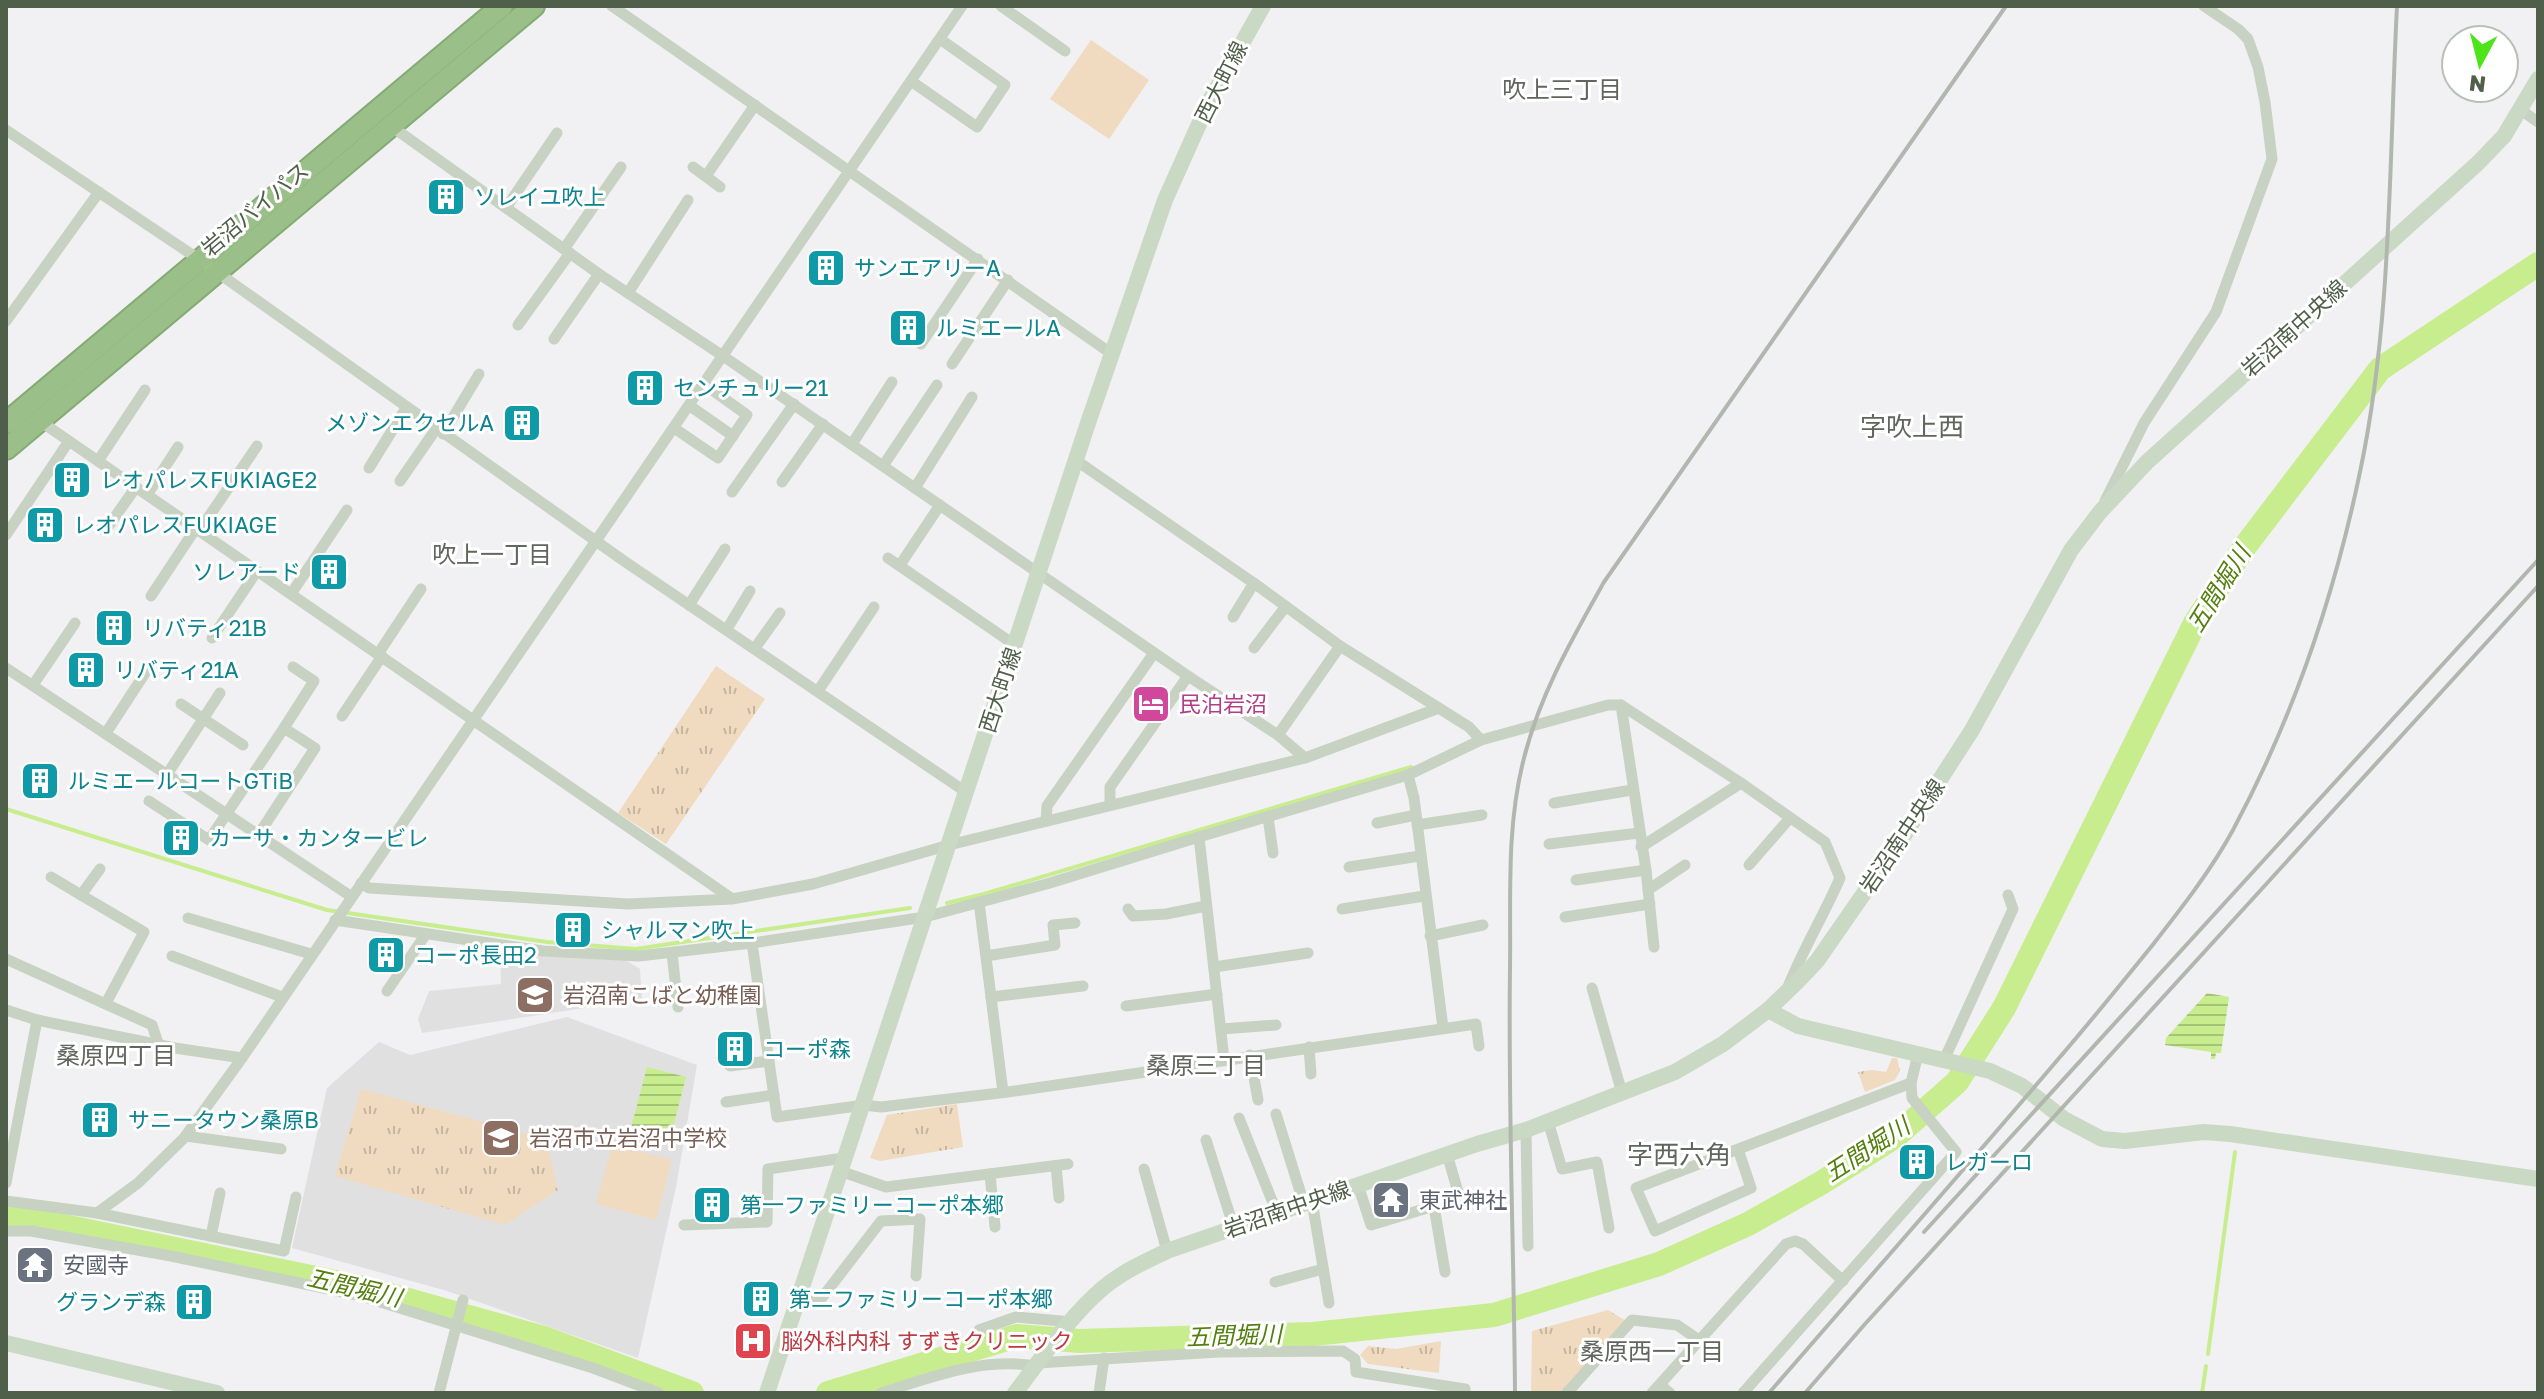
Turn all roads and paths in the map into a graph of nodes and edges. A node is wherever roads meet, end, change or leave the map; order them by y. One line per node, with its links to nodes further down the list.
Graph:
1 (502, 6): 28 (highway, 岩沼バイパス)
2 (534, 6): 15 (highway, 岩沼バイパス)
3 (612, 6): 12 (street)
4 (962, 6): 8 (street)
5 (1001, 6): 9 (street)
6 (1263, 6): 36 (street, 西大町線)
7 (2204, 6): 71 (street)
8 (940, 39): 11 (street); 11 (street)
9 (1065, 51)
10 (2538, 79): 13 (street, 岩沼南中央線)
11 (911, 81): 20 (street)
12 (755, 105): 20 (street); 21 (street)
13 (2521, 110): 14 (street); 71 (street, 岩沼南中央線)
14 (2538, 122)
15 (391, 126): 25 (street); 28 (highway, 岩沼バイパス)
16 (6, 130): 23 (street)
17 (557, 133): 25 (street)
18 (621, 167): 26 (street)
19 (693, 167): 21 (street)
20 (851, 170): 27 (street); 37 (street)
21 (706, 176): 22 (street)
22 (720, 187)
23 (99, 192): 28 (street); 32 (street)
24 (688, 200): 31 (street)
25 (506, 208): 26 (street)
26 (567, 251): 29 (street); 33 (street)
27 (978, 259): 30 (street); 35 (street)
28 (208, 266): 47 (street); 48 (highway, 岩沼バイパス); 49 (highway, 岩沼バイパス)
29 (599, 274): 31 (street); 34 (street)
30 (1008, 280): 36 (street); 38 (street)
31 (628, 293): 37 (street)
32 (6, 321)
33 (518, 325)
34 (554, 339)
35 (921, 344)
36 (1112, 354): 60 (street, 西大町線)
37 (723, 356): 41 (street); 45 (street)
38 (952, 364)
39 (479, 374): 52 (street)
40 (892, 382): 55 (street)
41 (704, 384): 46 (street); 53 (street)
42 (937, 385): 61 (street)
43 (145, 390): 59 (street)
44 (972, 397): 66 (street)
45 (794, 404): 50 (street); 67 (street)
46 (690, 406): 51 (street); 53 (street)
47 (406, 408): 52 (street); 62 (street)
48 (10, 413)
49 (40, 421): 54 (street); 58 (highway, 岩沼バイパス)
50 (823, 424): 55 (street); 64 (street)
51 (674, 428): 53 (street); 75 (street)
52 (439, 432): 63 (street); 75 (street)
53 (733, 436)
54 (69, 441): 59 (street); 74 (street)
55 (852, 444): 61 (street)
56 (257, 446): 72 (street)
57 (178, 447): 68 (street)
58 (6, 449)
59 (98, 461): 65 (street)
60 (1077, 461): 80 (street, 西大町線); 81 (street)
61 (883, 466): 66 (street)
62 (369, 468)
63 (400, 481)
64 (782, 482)
65 (136, 487): 68 (street); 73 (street)
66 (915, 488): 69 (street)
67 (732, 492)
68 (147, 495): 72 (street)
69 (940, 505): 78 (street); 80 (street)
70 (347, 510): 84 (street)
71 (2100, 512): 184 (street, 岩沼南中央線)
72 (198, 530): 79 (street); 85 (street)
73 (105, 531)
74 (6, 535)
75 (598, 541): 86 (street); 113 (street)
76 (725, 549): 86 (street)
77 (888, 558): 78 (street)
78 (900, 565): 95 (street)
79 (257, 571): 84 (street); 93 (street)
80 (1039, 573): 95 (street, 西大町線); 99 (street)
81 (1254, 583): 87 (street); 90 (street)
82 (421, 589): 100 (street)
83 (750, 591): 92 (street)
84 (291, 594): 100 (street)
85 (151, 596)
86 (689, 605): 92 (street)
87 (1286, 606): 96 (street); 98 (street)
88 (874, 607): 106 (street)
89 (780, 613): 97 (street)
90 (1233, 617)
91 (75, 623): 105 (street)
92 (727, 629): 97 (street)
93 (212, 638)
94 (840, 645): 106 (street)
95 (1015, 645): 124 (street, 西大町線)
96 (1340, 646): 110 (street); 116 (street)
97 (755, 648): 106 (street)
98 (1254, 648)
99 (1154, 653): 104 (street); 133 (street)
100 (380, 655): 111 (street); 113 (street)
101 (149, 667): 115 (street)
102 (293, 667): 114 (street)
103 (6, 668): 105 (street)
104 (1188, 676): 116 (street); 127 (street)
105 (33, 685): 115 (street)
106 (814, 689): 124 (street)
107 (220, 693): 112 (street)
108 (181, 704): 112 (street)
109 (1621, 705): 117 (street); 122 (street); 123 (street)
110 (1439, 708): 117 (street); 119 (street)
111 (342, 716)
112 (203, 719): 118 (street); 120 (street)
113 (473, 720): 150 (street); 156 (street)
114 (284, 728): 128 (street); 136 (street)
115 (106, 733): 120 (street)
116 (1278, 735): 119 (street)
117 (1481, 740): 121 (street)
118 (243, 745)
119 (1305, 758): 127 (street)
120 (168, 773): 128 (street)
121 (1408, 775): 130 (street); 132 (street)
122 (1741, 783): 131 (street); 140 (street)
123 (1632, 790): 126 (street); 135 (street)
124 (966, 792): 139 (street, 西大町線)
125 (149, 801): 128 (street)
126 (1554, 803)
127 (1110, 805): 133 (street)
128 (228, 813): 136 (street)
129 (1482, 815): 132 (street)
130 (1268, 817): 137 (street); 141 (street)
131 (1790, 818): 144 (street); 184 (street)
132 (1416, 820): 134 (street); 142 (street)
133 (1046, 821): 139 (street)
134 (1377, 823)
135 (1639, 833): 138 (street); 140 (street)
136 (259, 834): 155 (street)
137 (1199, 837): 157 (street); 159 (street)
138 (1549, 844)
139 (949, 845): 156 (street); 163 (street, 西大町線)
140 (1641, 847): 147 (street)
141 (1273, 853)
142 (1420, 856): 145 (street); 154 (street)
143 (1685, 865): 151 (street)
144 (1749, 865)
145 (1349, 867)
146 (100, 869): 152 (street)
147 (1646, 870): 149 (street); 151 (street)
148 (51, 877): 152 (street)
149 (1576, 880)
150 (361, 883): 155 (street); 156 (street)
151 (1648, 890): 158 (street)
152 (81, 895): 188 (street)
153 (2008, 895): 204 (street)
154 (1424, 896): 161 (street); 169 (street)
155 (352, 897): 162 (street)
156 (732, 899)
157 (979, 902): 163 (street); 176 (street)
158 (1650, 904): 164 (street); 171 (street)
159 (1206, 906): 160 (street); 178 (street)
160 (1128, 909)
161 (1342, 909)
162 (338, 915): 168 (street); 174 (street)
163 (925, 917): 170 (street); 214 (street, 西大町線)
164 (1565, 917)
165 (188, 918): 174 (street)
166 (1075, 923): 176 (street)
167 (1483, 925): 169 (street)
168 (426, 934): 172 (street); 182 (street)
169 (1430, 936): 195 (street)
170 (752, 943): 172 (street); 180 (street)
171 (1654, 947)
172 (672, 953): 190 (street)
173 (1308, 953): 178 (street)
174 (311, 954): 186 (street)
175 (172, 956): 186 (street)
176 (986, 956): 187 (street)
177 (6, 959): 188 (street)
178 (1214, 967): 185 (street)
179 (1083, 986): 187 (street)
180 (758, 987): 183 (street); 205 (street)
181 (1592, 988): 210 (street)
182 (387, 991)
183 (711, 993)
184 (1786, 993): 192 (street, 岩沼南中央線)
185 (1217, 994): 189 (street); 196 (street)
186 (282, 997): 202 (street)
187 (991, 997): 209 (street)
188 (106, 1003): 197 (street)
189 (1126, 1006)
190 (678, 1007)
191 (6, 1010): 193 (street)
192 (1768, 1010): 200 (street); 210 (street, 岩沼南中央線)
193 (37, 1020): 197 (street); 228 (street)
194 (1276, 1025): 196 (street)
195 (1443, 1028): 198 (street); 199 (street)
196 (1221, 1029): 203 (street)
197 (158, 1043): 202 (street)
198 (1479, 1046)
199 (1309, 1047): 201 (street); 207 (street)
200 (1918, 1054): 204 (street); 208 (street)
201 (1250, 1055): 203 (street); 212 (street)
202 (242, 1058): 219 (street)
203 (1224, 1059): 209 (street)
204 (1948, 1060): 227 (street)
205 (769, 1061): 206 (street); 211 (street)
206 (730, 1066)
207 (1311, 1074)
208 (1911, 1083): 222 (street); 249 (street)
209 (1003, 1092): 214 (street)
210 (1622, 1093): 217 (street, 岩沼南中央線)
211 (774, 1095): 213 (street); 214 (street)
212 (1258, 1100)
213 (726, 1102)
214 (864, 1105): 224 (street, 西大町線)
215 (1276, 1114): 235 (street)
216 (1239, 1118): 237 (street)
217 (1548, 1121): 218 (street, 岩沼南中央線); 241 (street)
218 (1526, 1130): 223 (street, 岩沼南中央線); 244 (street)
219 (186, 1136): 221 (street); 236 (street)
220 (1206, 1140): 240 (street)
221 (281, 1149)
222 (1738, 1149): 222 (street)
223 (1447, 1154): 229 (street, 岩沼南中央線); 230 (street)
224 (842, 1164): 226 (street); 238 (street); 251 (street, 西大町線)
225 (1144, 1169): 245 (street)
226 (990, 1174): 233 (street); 239 (street)
227 (2538, 1179)
228 (6, 1183)
229 (1358, 1185): 235 (street, 岩沼南中央線); 247 (street)
230 (1458, 1192)
231 (220, 1193): 243 (street)
232 (296, 1197): 243 (street)
233 (1059, 1198)
234 (6, 1201): 236 (street)
235 (1308, 1202): 237 (street, 岩沼南中央線); 246 (street)
236 (97, 1213): 243 (street)
237 (1277, 1213): 240 (street, 岩沼南中央線)
238 (684, 1225)
239 (995, 1227)
240 (1234, 1228): 245 (street, 岩沼南中央線)
241 (1609, 1228)
242 (6, 1231): 255 (street)
243 (211, 1236)
244 (1528, 1246)
245 (1167, 1251): 254 (street, 岩沼南中央線)
246 (1323, 1269): 250 (street); 253 (street)
247 (1445, 1272)
248 (916, 1276): 251 (street)
249 (1843, 1281): 257 (street); 272 (street)
250 (1275, 1282)
251 (798, 1298): 262 (street, 西大町線)
252 (463, 1300): 255 (street)
253 (1329, 1303)
254 (1069, 1325): 256 (street); 260 (street, 岩沼南中央線)
255 (456, 1326): 264 (street); 265 (street)
256 (979, 1330)
257 (1699, 1340): 261 (street); 270 (street)
258 (6, 1343): 263 (street)
259 (1104, 1358): 260 (street); 268 (street); 269 (street)
260 (1038, 1363): 266 (street); 267 (street)
261 (1656, 1389): 271 (street)
262 (768, 1390)
263 (217, 1393)
264 (439, 1393)
265 (659, 1393)
266 (881, 1393)
267 (1015, 1393)
268 (1099, 1393)
269 (1465, 1393)
270 (1567, 1393)
271 (1670, 1393)
272 (1743, 1393)

